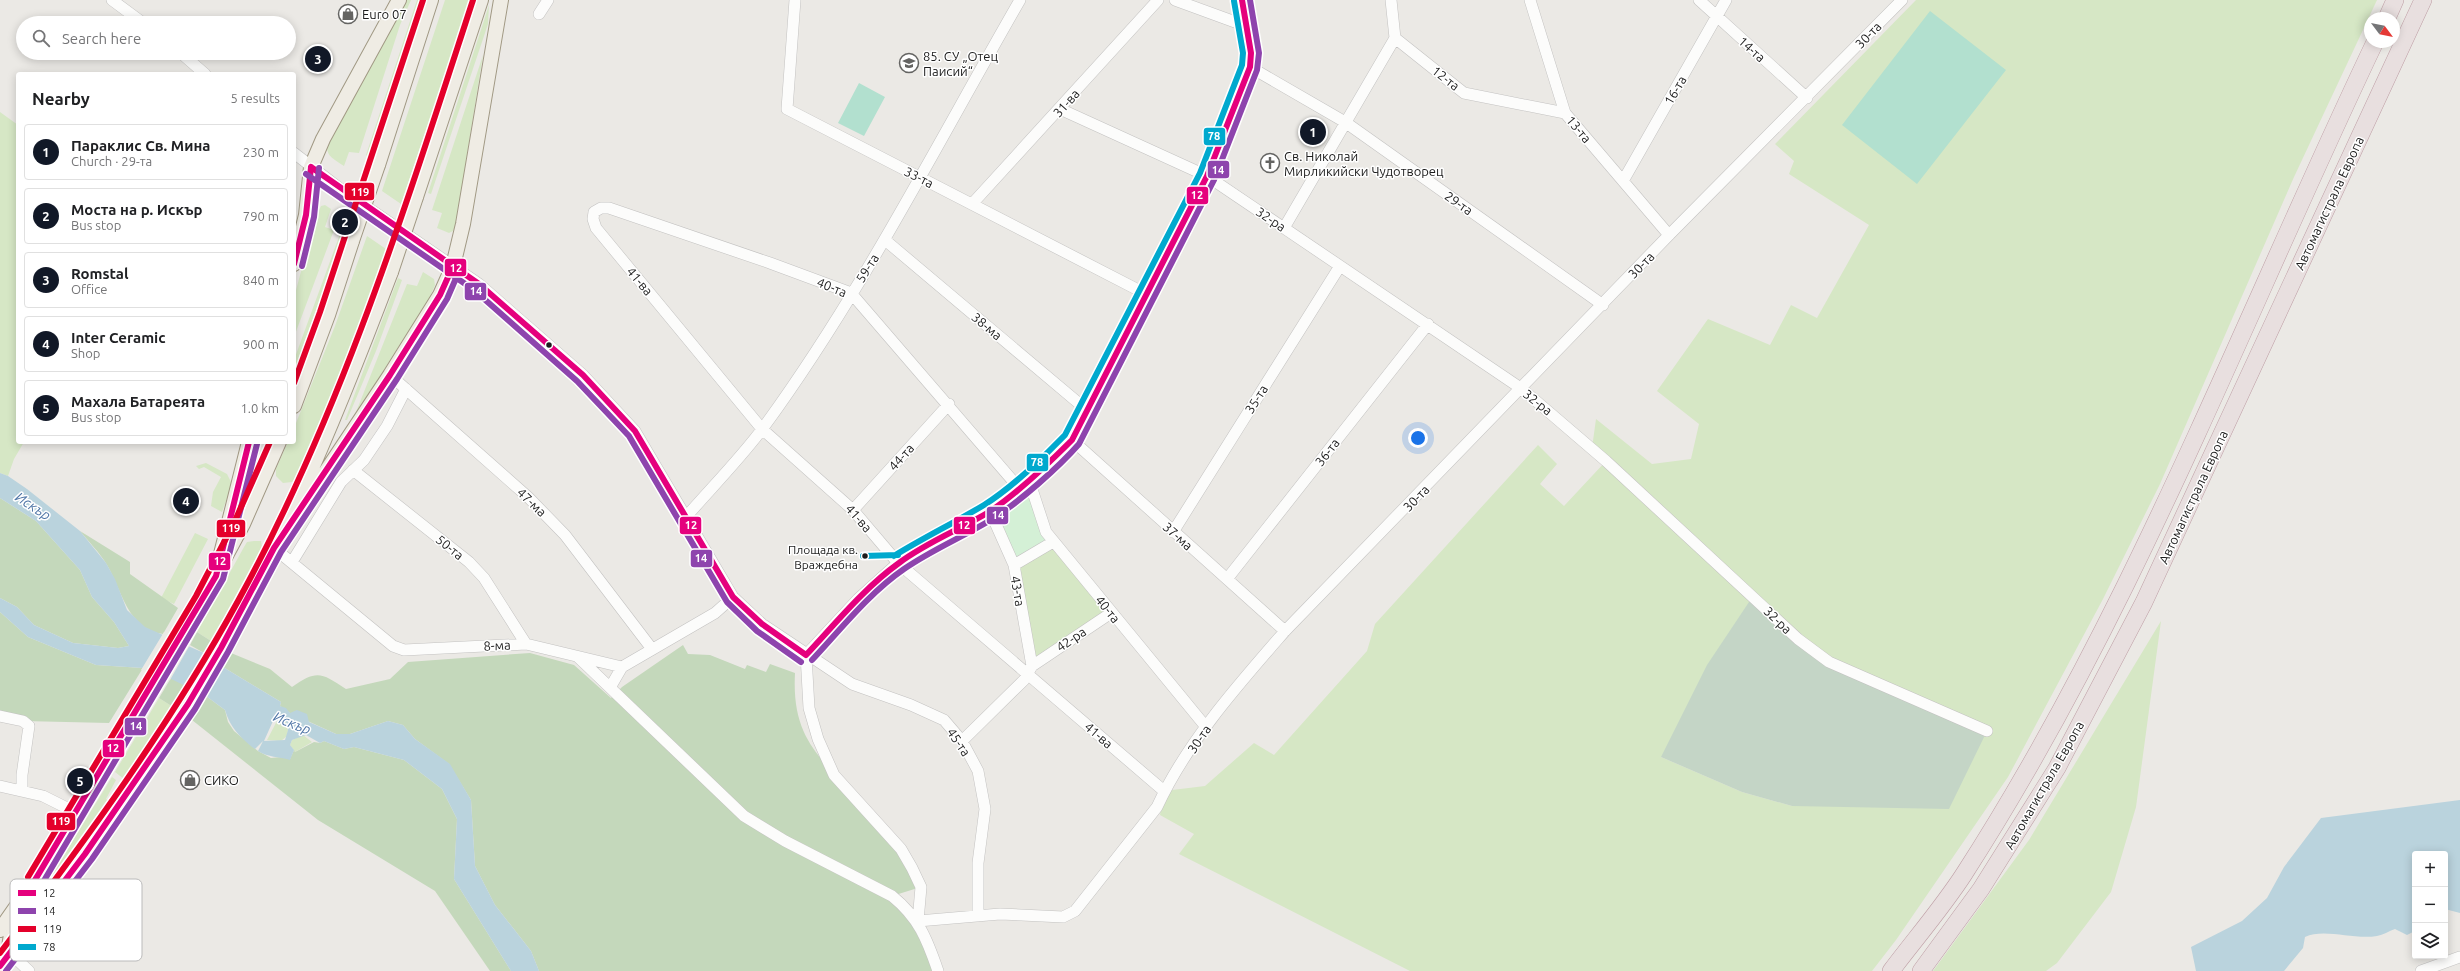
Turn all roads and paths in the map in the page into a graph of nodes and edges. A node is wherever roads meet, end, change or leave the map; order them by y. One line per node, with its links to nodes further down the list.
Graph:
1 (112, 0): 21 (street)
2 (399, 0): 34 (main road)
3 (431, 0): 53 (main road, bridge)
4 (481, 0): 68 (main road, bridge)
5 (501, 0): 44 (main road)
6 (548, 0): 20 (street)
7 (795, 0): 36 (street, 33-та)
8 (1020, 0): 36 (street, 59-та)
9 (1158, 0): 30 (street, 31-ва)
10 (1175, 0): 23 (street)
11 (1242, 0): 23 (street)
12 (1391, 0): 24 (street)
13 (1530, 0): 31 (street, 13-та)
14 (1699, 0): 22 (street, 14-та)
15 (1726, 0): 22 (street, 16-та)
16 (1902, 0): 29 (street, 30-та)
17 (2395, 0): 19 (highway)
18 (2423, 0): 107 (highway, Автомагистрала Европа)
19 (2390, 12)
20 (539, 14)
21 (134, 16)
22 (1717, 17): 29 (street, 14-та); 37 (street, 16-та)
23 (1246, 26): 27 (street)
24 (1395, 38): 31 (street, 12-та); 32 (street)
25 (2372, 48): 106 (highway, Автомагистрала Европа)
26 (189, 60): 28 (street)
27 (1250, 67): 32 (street, 29-та); 35 (street)
28 (203, 72)
29 (1807, 98): 41 (street, 30-та)
30 (1060, 109): 35 (street, 32-ра); 38 (street, 31-ва)
31 (1565, 113): 37 (street, 13-та)
32 (1345, 122): 40 (street); 48 (street, 29-та)
33 (296, 155): 34 (street, 45-та)
34 (310, 167): 43 (main road); 44 (street, 45-та)
35 (1207, 176): 40 (street, 32-ра); 47 (street)
36 (919, 177): 38 (street, 33-та); 42 (street, 59-та)
37 (1623, 181): 41 (street, 13-та)
38 (972, 204): 47 (street, 33-та)
39 (594, 212): 46 (street, 40-та); 56 (street, 41-ва)
40 (1284, 228): 45 (street, 32-ра)
41 (1669, 236): 48 (street, 30-та)
42 (885, 240): 46 (street, 59-та); 55 (street, 38-ма)
43 (296, 256)
44 (453, 266): 50 (main road); 65 (street, 45-та)
45 (1340, 266): 49 (street, 32-ра); 66 (street, 35-та)
46 (851, 294): 54 (street, 40-та); 56 (street, 59-та)
47 (1148, 295): 55 (street)
48 (1603, 305): 52 (street, 30-та)
49 (1428, 324): 52 (street, 32-ра); 73 (street, 36-та)
50 (390, 375): 51 (street, 47-ма); 68 (main road)
51 (406, 389): 60 (street); 78 (street, 47-ма)
52 (1522, 389): 76 (street, 30-та); 86 (street, 32-ра)
53 (296, 401)
54 (949, 404): 62 (street, 40-та); 63 (street, 44-та)
55 (1088, 411): 57 (street)
56 (762, 429): 63 (street, 41-ва); 65 (street, 59-та)
57 (1072, 440): 61 (street); 66 (street, 37-ма)
58 (249, 444): 72 (main road)
59 (278, 444): 72 (main road)
60 (354, 470): 69 (street); 77 (street, 50-та)
61 (1029, 480): 62 (street); 67 (street, 40-та)
62 (1019, 488): 64 (street)
63 (853, 510): 70 (street, 41-ва)
64 (990, 511): 70 (street); 71 (street, 43-та)
65 (686, 517): 74 (street, 45-та)
66 (1173, 532): 73 (street, 37-ма)
67 (1053, 542): 71 (street); 75 (street, 40-та)
68 (274, 548): 69 (street, 8-ма); 95 (main road)
69 (292, 562): 77 (street, 8-ма)
70 (898, 563): 79 (street); 82 (street, 41-ва)
71 (1014, 565): 82 (street, 43-та)
72 (216, 576): 91 (main road)
73 (1227, 579): 76 (street, 37-ма)
74 (733, 597): 78 (street); 79 (street, 45-та)
75 (1111, 613): 82 (street, 42-ра); 85 (street, 40-та)
76 (1285, 631): 85 (street, 30-та)
77 (526, 644): 80 (street, 8-ма)
78 (652, 649): 81 (street)
79 (806, 655): 87 (street, 45-та); 98 (street)
80 (578, 657): 81 (street, 8-ма); 83 (street)
81 (622, 667): 83 (street)
82 (1030, 670): 87 (street, 42-ра); 90 (street, 41-ва)
83 (611, 686): 98 (street)
84 (0, 716): 89 (street)
85 (1206, 727): 90 (street, 30-та)
86 (1987, 731)
87 (962, 741): 96 (street, 45-та)
88 (0, 786): 89 (street)
89 (22, 790): 91 (street)
90 (1164, 791): 96 (street, 30-та)
91 (77, 813): 92 (main road)
92 (43, 869): 93 (main road); 94 (main road)
93 (36, 879)
94 (43, 879)
95 (66, 879)
96 (978, 915): 98 (street, 30-та)
97 (10, 916): 99 (main road)
98 (918, 921): 105 (street)
99 (0, 930)
100 (10, 953): 103 (main road)
101 (2460, 957): 108 (street)
102 (18, 961): 104 (street)
103 (0, 966)
104 (29, 971)
105 (938, 971)
106 (1891, 971)
107 (1921, 971)
108 (2421, 971)

